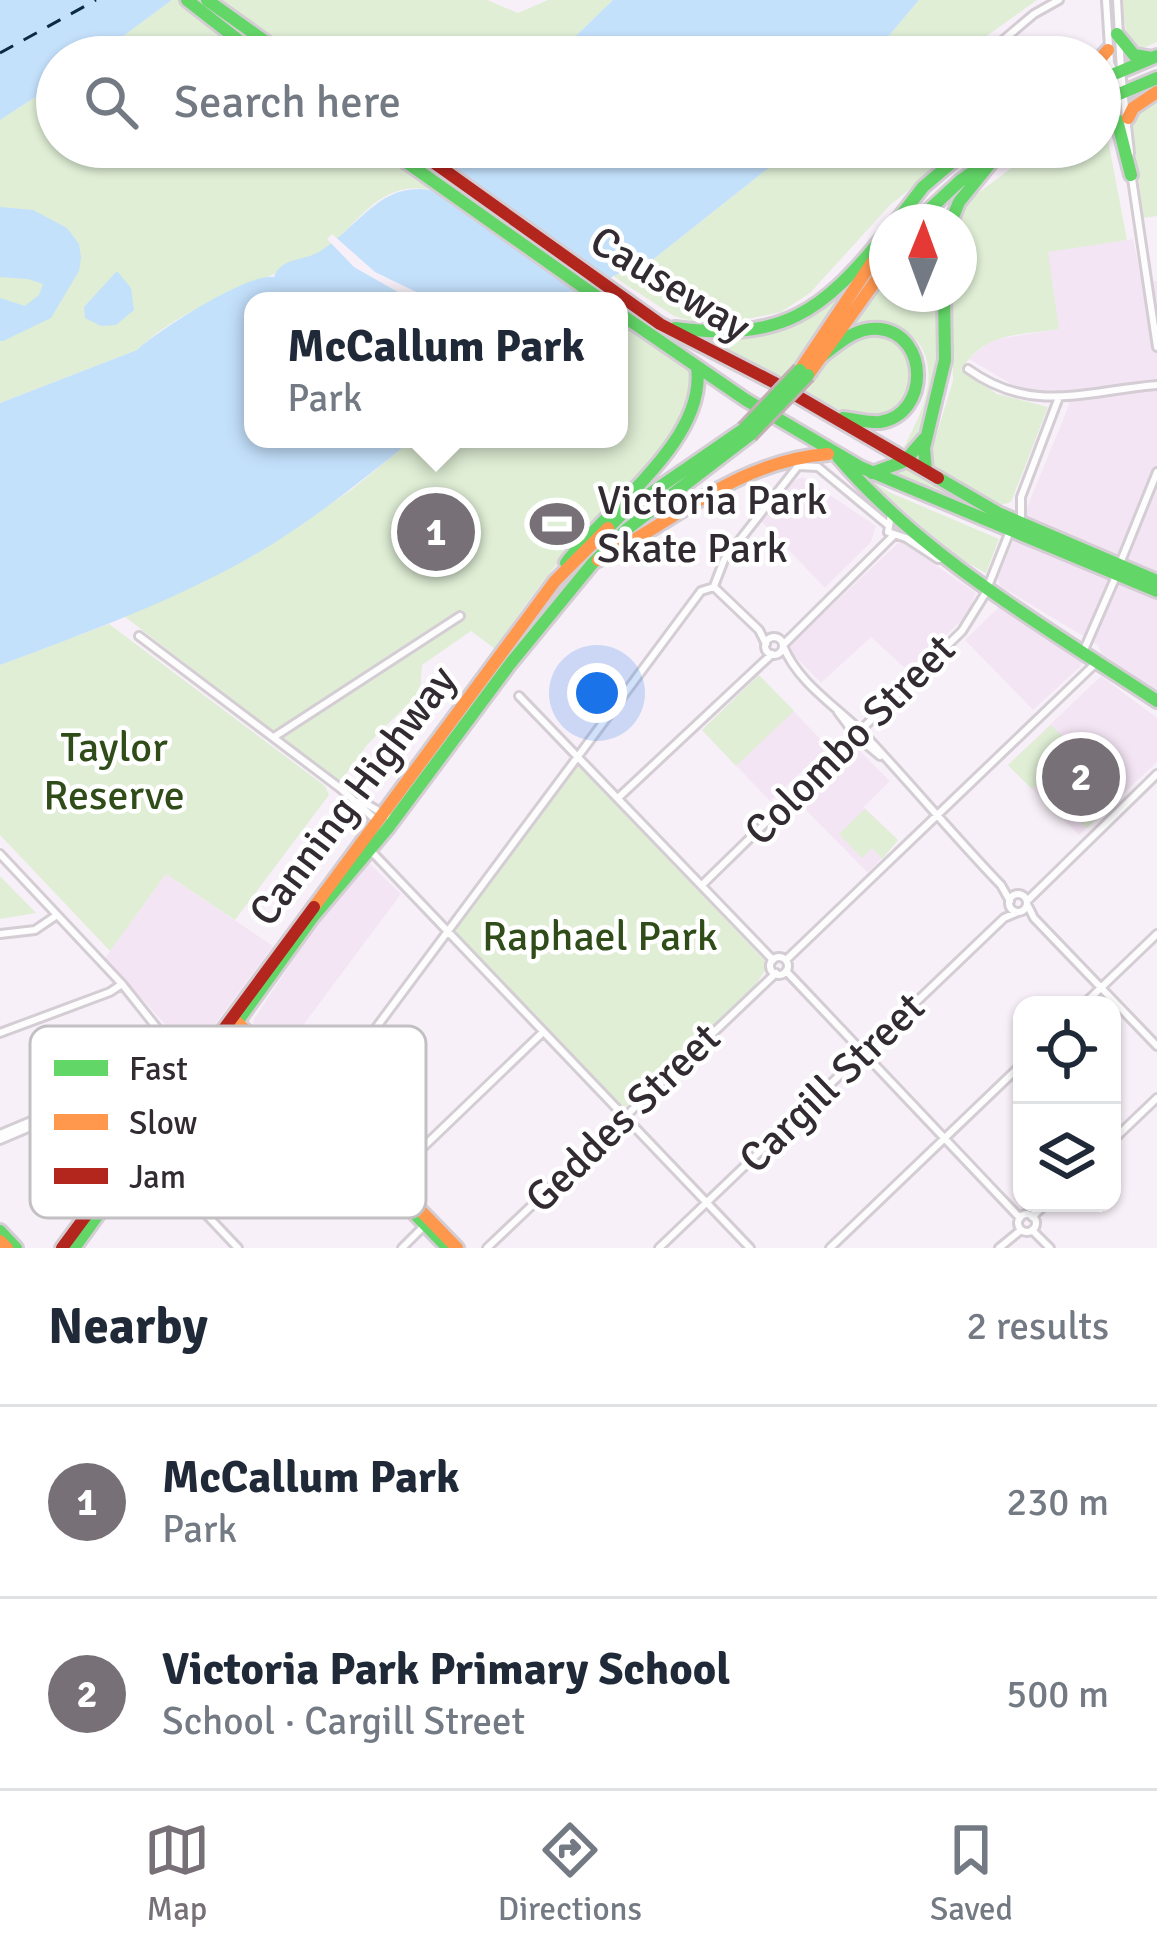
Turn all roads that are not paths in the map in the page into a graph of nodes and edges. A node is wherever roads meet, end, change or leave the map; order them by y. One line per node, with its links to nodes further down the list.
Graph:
1 (207, 0): 10 (main road)
2 (1059, 0): 11 (street)
3 (1096, 0): 7 (street)
4 (1106, 0): 7 (street)
5 (1117, 0): 8 (street)
6 (189, 2): 9 (main road)
7 (1106, 13): 12 (street)
8 (1117, 34)
9 (233, 36)
10 (257, 36)
11 (1007, 36)
12 (1105, 36)
13 (1121, 39): 14 (main road)
14 (1156, 57): 18 (main road)
15 (1121, 65): 18 (street)
16 (1121, 78): 18 (street)
17 (1157, 78): 18 (main road)
18 (1123, 81): 20 (street)
19 (1157, 92): 20 (main road)
20 (1127, 118): 26 (street)
21 (1121, 136): 26 (main road)
22 (427, 168): 35 (main road, Causeway)
23 (943, 168): 27 (main road)
24 (979, 168): 28 (main road)
25 (988, 168): 29 (main road)
26 (1131, 175): 33 (street)
27 (918, 204)
28 (931, 204)
29 (958, 204)
30 (869, 257): 39 (main road)
31 (869, 267): 44 (main road)
32 (1157, 273): 33 (street)
33 (1147, 274): 40 (street)
34 (869, 290): 41 (main road)
35 (601, 292)
36 (628, 307): 39 (main road, Causeway)
37 (945, 312): 49 (main road)
38 (628, 319): 42 (main road, Causeway)
39 (660, 324): 47 (main road, Causeway)
40 (1157, 347)
41 (822, 356): 44 (main road); 47 (main road)
42 (697, 368): 50 (main road, Causeway); 63 (main road)
43 (968, 369): 46 (street)
44 (804, 372): 48 (main road, bridge)
45 (1157, 385): 46 (street)
46 (1059, 397): 55 (street)
47 (818, 408): 51 (main road, Causeway)
48 (747, 432): 61 (main road, Canning Highway); 63 (main road, Canning Highway)
49 (926, 436): 51 (main road); 54 (main road)
50 (838, 456): 53 (main road, Causeway); 56 (main road); 61 (main road)
51 (905, 461): 53 (main road); 54 (main road, Causeway)
52 (1157, 472): 62 (street)
53 (872, 473): 58 (main road, Causeway)
54 (928, 473): 57 (main road, Causeway)
55 (1021, 497): 57 (street); 58 (street)
56 (892, 507): 59 (street); 60 (main road)
57 (998, 513): 58 (main road, Causeway)
58 (1016, 528): 62 (main road); 66 (street, Colombo Street)
59 (890, 531): 60 (street); 65 (street); 69 (street)
60 (948, 559): 66 (main road)
61 (592, 564): 84 (main road, Canning Highway)
62 (1118, 570): 64 (main road); 67 (main road); 73 (street)
63 (555, 581): 84 (main road, Canning Highway)
64 (1157, 581)
65 (714, 586): 72 (street); 80 (street)
66 (986, 588): 73 (main road); 78 (street, Colombo Street)
67 (1157, 591)
68 (460, 616): 79 (street)
69 (791, 633): 71 (street); 72 (street)
70 (139, 637): 79 (street)
71 (783, 645): 72 (street); 74 (street)
72 (771, 646): 74 (street); 82 (street)
73 (1083, 652): 75 (main road)
74 (790, 662): 78 (street)
75 (1097, 662): 77 (main road); 83 (street)
76 (520, 696): 80 (street)
77 (1155, 701)
78 (859, 734): 83 (street); 87 (street, Colombo Street)
79 (274, 737): 84 (street)
80 (577, 754): 82 (street); 90 (street)
81 (1157, 774): 88 (street)
82 (618, 798): 87 (street)
83 (937, 817): 88 (street); 93 (street)
84 (385, 821): 85 (main road, Canning Highway); 99 (main road, Canning Highway)
85 (369, 849): 90 (street); 99 (main road, Canning Highway)
86 (0, 854): 89 (street)
87 (703, 884): 94 (street)
88 (1019, 903): 97 (street); 109 (street, Cargill Street)
89 (57, 915): 91 (street); 96 (street)
90 (447, 932): 105 (street); 107 (street)
91 (0, 934)
92 (1157, 934): 97 (street)
93 (786, 960): 94 (street); 95 (street)
94 (773, 967): 95 (street, Geddes Street); 112 (street, Geddes Street)
95 (786, 971): 109 (street)
96 (122, 984): 100 (street); 106 (street)
97 (1101, 988): 98 (street); 108 (street)
98 (1093, 996)
99 (233, 1023): 101 (main road, Canning Highway); 102 (main road, Canning Highway); 103 (main road); 104 (main road)
100 (155, 1026)
101 (231, 1026)
102 (231, 1026)
103 (236, 1026)
104 (236, 1026)
105 (376, 1026)
106 (0, 1033)
107 (542, 1033): 112 (street); 117 (street)
108 (1157, 1046)
109 (862, 1052): 116 (street); 118 (street, Cargill Street)
110 (1013, 1072): 116 (street)
111 (1157, 1098): 114 (street)
112 (624, 1117): 118 (street); 139 (street, Geddes Street)
113 (30, 1124): 115 (street)
114 (1121, 1133)
115 (0, 1137)
116 (944, 1137): 125 (street); 142 (street)
117 (426, 1144)
118 (707, 1202): 140 (street, Cargill Street); 141 (street)
119 (1037, 1212): 120 (street)
120 (1032, 1216): 125 (street); 128 (street)
121 (85, 1218): 133 (main road, Canning Highway)
122 (99, 1218): 134 (main road, Canning Highway)
123 (210, 1218): 135 (street)
124 (424, 1218): 126 (main road)
125 (1020, 1218): 127 (street)
126 (428, 1222): 136 (street); 137 (main road); 138 (main road)
127 (1021, 1230): 128 (street); 143 (street)
128 (1032, 1230): 144 (street)
129 (0, 1231): 132 (main road)
130 (0, 1240): 131 (main road)
131 (7, 1248)
132 (16, 1248)
133 (62, 1248)
134 (74, 1248)
135 (238, 1248)
136 (402, 1248)
137 (448, 1248)
138 (458, 1248)
139 (487, 1248)
140 (659, 1248)
141 (751, 1248)
142 (830, 1248)
143 (999, 1248)
144 (1050, 1248)

